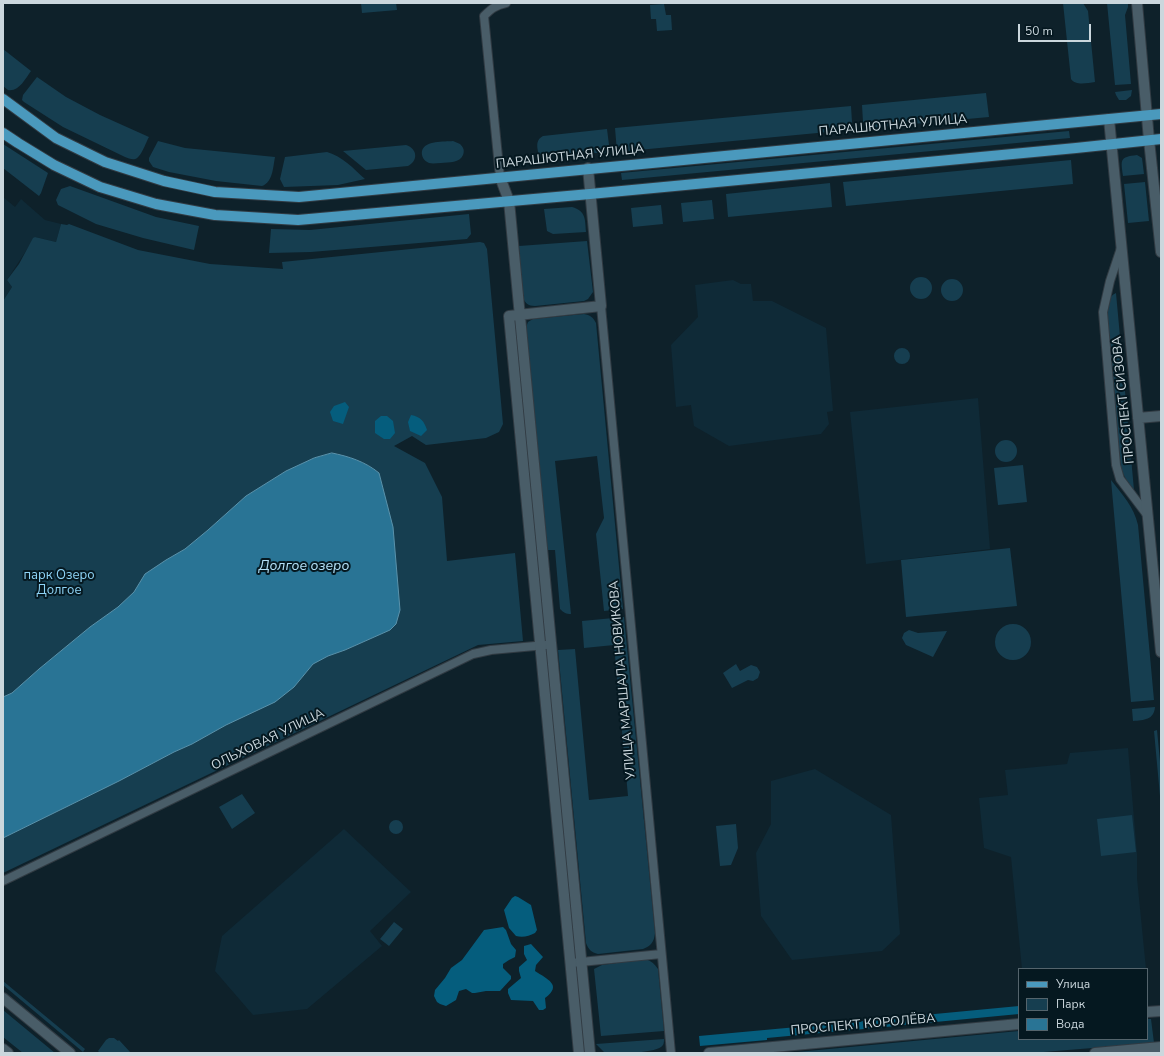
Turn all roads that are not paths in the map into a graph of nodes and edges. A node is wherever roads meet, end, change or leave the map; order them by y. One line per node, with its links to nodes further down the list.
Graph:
1 (506, 3): 12 (street)
2 (1137, 3): 5 (street)
3 (3, 99): 12 (main road, ПАРАШЮТНАЯ УЛИЦА)
4 (1161, 114): 5 (main road, ПАРАШЮТНАЯ УЛИЦА)
5 (1147, 115): 6 (main road, ПАРАШЮТНАЯ УЛИЦА); 9 (street)
6 (1109, 119): 10 (street, ПРОСПЕКТ СИЗОВА); 11 (main road, ПАРАШЮТНАЯ УЛИЦА)
7 (3, 133): 14 (main road)
8 (1161, 139): 9 (main road)
9 (1149, 140): 10 (main road); 16 (street)
10 (1112, 145): 13 (main road); 15 (street, ПРОСПЕКТ СИЗОВА)
11 (588, 168): 12 (main road, ПАРАШЮТНАЯ УЛИЦА); 13 (street, УЛИЦА МАРШАЛА НОВИКОВА)
12 (500, 177): 14 (street)
13 (590, 194): 14 (main road); 17 (street, УЛИЦА МАРШАЛА НОВИКОВА)
14 (509, 201): 18 (street)
15 (1122, 245): 20 (street, ПРОСПЕКТ СИЗОВА); 21 (street)
16 (1161, 252)
17 (601, 306): 18 (street); 26 (street, УЛИЦА МАРШАЛА НОВИКОВА)
18 (520, 315): 22 (street); 23 (street)
19 (1161, 416): 20 (street)
20 (1138, 418): 21 (street, ПРОСПЕКТ СИЗОВА)
21 (1148, 517): 24 (street, ПРОСПЕКТ СИЗОВА)
22 (551, 645): 23 (street, ОЛЬХОВАЯ УЛИЦА); 27 (street)
23 (540, 646): 25 (street, ОЛЬХОВАЯ УЛИЦА); 27 (street)
24 (1161, 652)
25 (3, 881)
26 (661, 954): 27 (street); 38 (street, УЛИЦА МАРШАЛА НОВИКОВА)
27 (576, 962): 36 (street); 37 (street)
28 (3, 998): 35 (street)
29 (1161, 1011): 30 (street)
30 (1148, 1012)
31 (1018, 1024): 39 (street, ПРОСПЕКТ КОРОЛЁВА)
32 (1161, 1047): 40 (street)
33 (3, 1049): 34 (street)
34 (8, 1053)
35 (70, 1053)
36 (580, 1053)
37 (590, 1053)
38 (671, 1053)
39 (709, 1053)
40 (1095, 1053)

